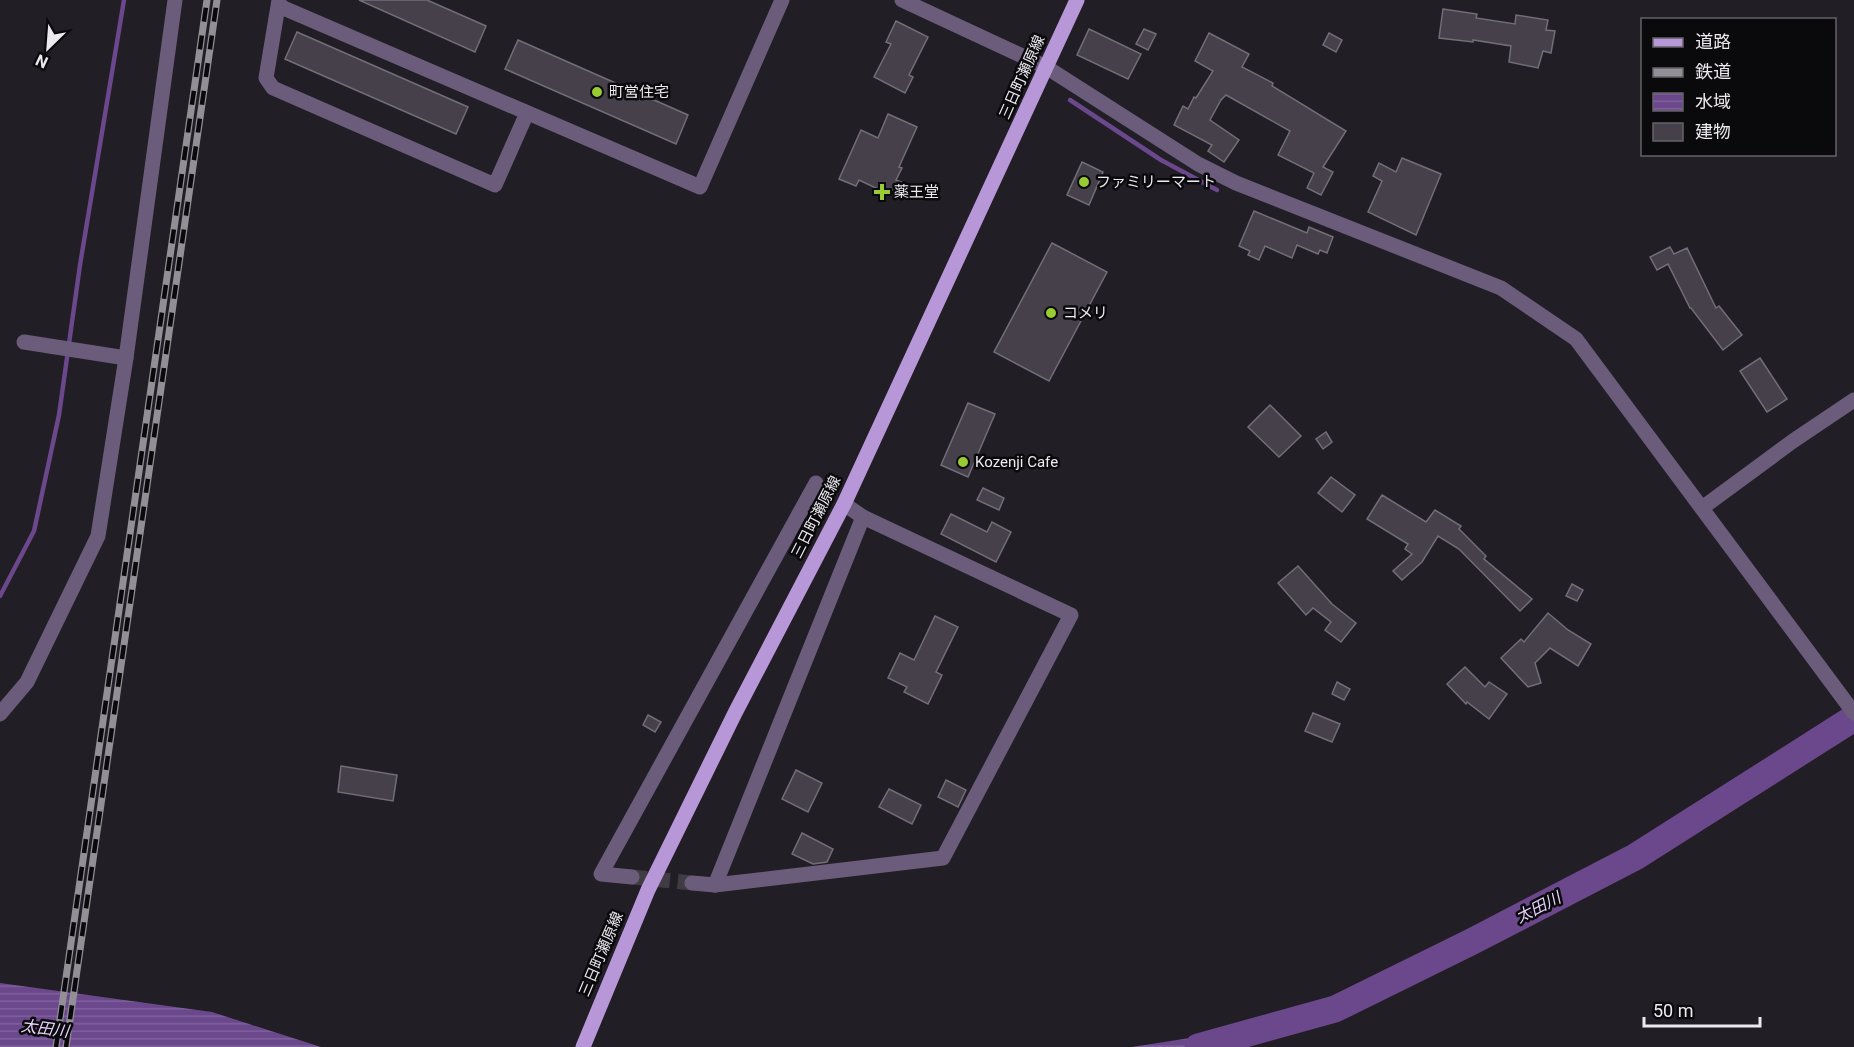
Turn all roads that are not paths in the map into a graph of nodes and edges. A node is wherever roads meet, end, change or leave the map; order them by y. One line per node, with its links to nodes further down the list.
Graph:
1 (175, 0): 9 (street)
2 (782, 0): 7 (street)
3 (902, 0): 6 (street)
4 (1077, 0): 6 (main road, 三日町瀬原線)
5 (279, 3): 7 (street); 7 (street)
6 (1046, 67): 12 (main road, 三日町瀬原線); 13 (street)
7 (527, 113)
8 (24, 342): 9 (street)
9 (121, 357): 16 (street)
10 (1854, 400): 13 (street)
11 (816, 483): 17 (street)
12 (844, 504): 14 (street); 20 (main road, 三日町瀬原線)
13 (1702, 508): 15 (street)
14 (863, 517): 19 (street); 19 (street)
15 (1854, 712)
16 (0, 714)
17 (632, 877)
18 (692, 883): 19 (street)
19 (715, 885)
20 (583, 1047)

